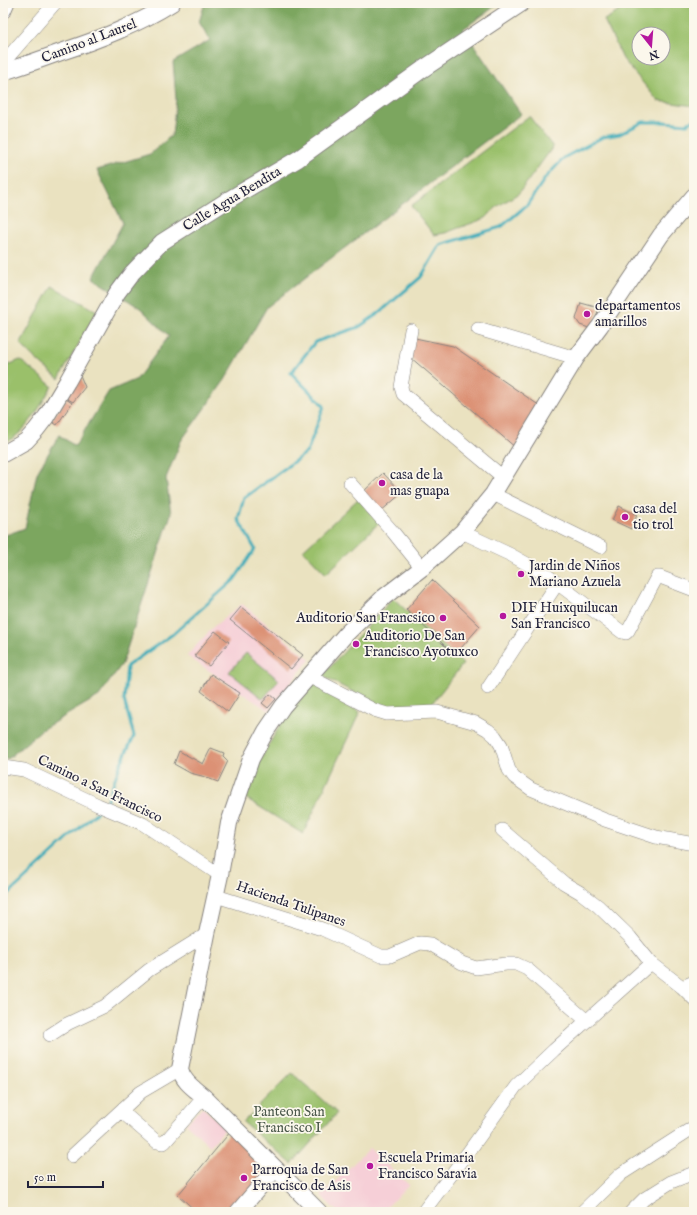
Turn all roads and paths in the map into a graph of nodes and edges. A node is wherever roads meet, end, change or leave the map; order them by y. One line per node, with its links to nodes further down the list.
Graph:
1 (6, 3): 5 (main road)
2 (55, 3): 6 (street)
3 (172, 3): 7 (main road, Camino al Laurel)
4 (522, 3): 12 (main road, Calle Agua Bendita)
5 (3, 10)
6 (3, 63)
7 (3, 72)
8 (694, 196): 11 (main road)
9 (478, 329): 11 (street)
10 (412, 330): 13 (street)
11 (576, 358): 13 (main road)
12 (3, 454)
13 (504, 478): 15 (main road)
14 (350, 483): 18 (street)
15 (493, 494): 16 (main road); 17 (street)
16 (462, 532): 18 (main road); 19 (street)
17 (601, 548)
18 (422, 568): 21 (main road)
19 (557, 584): 20 (street); 22 (street)
20 (694, 590)
21 (308, 676): 25 (street); 26 (main road)
22 (488, 688)
23 (3, 767): 26 (street, Camino a San Francisco)
24 (502, 830): 29 (street)
25 (694, 844)
26 (220, 875): 27 (main road)
27 (216, 896): 28 (main road); 33 (street, Hacienda Tulipanes)
28 (207, 934): 34 (street); 35 (main road)
29 (651, 963): 31 (street); 33 (street)
30 (694, 982): 31 (street)
31 (682, 987): 32 (street)
32 (694, 999)
33 (587, 1021): 44 (street)
34 (50, 1035)
35 (180, 1069): 36 (main road); 37 (street)
36 (204, 1097): 37 (street); 40 (main road)
37 (121, 1111): 39 (street)
38 (694, 1127): 45 (street)
39 (72, 1156)
40 (275, 1169): 42 (main road); 43 (main road)
41 (694, 1173): 46 (street)
42 (238, 1212)
43 (319, 1212)
44 (423, 1212)
45 (582, 1212)
46 (631, 1212)

